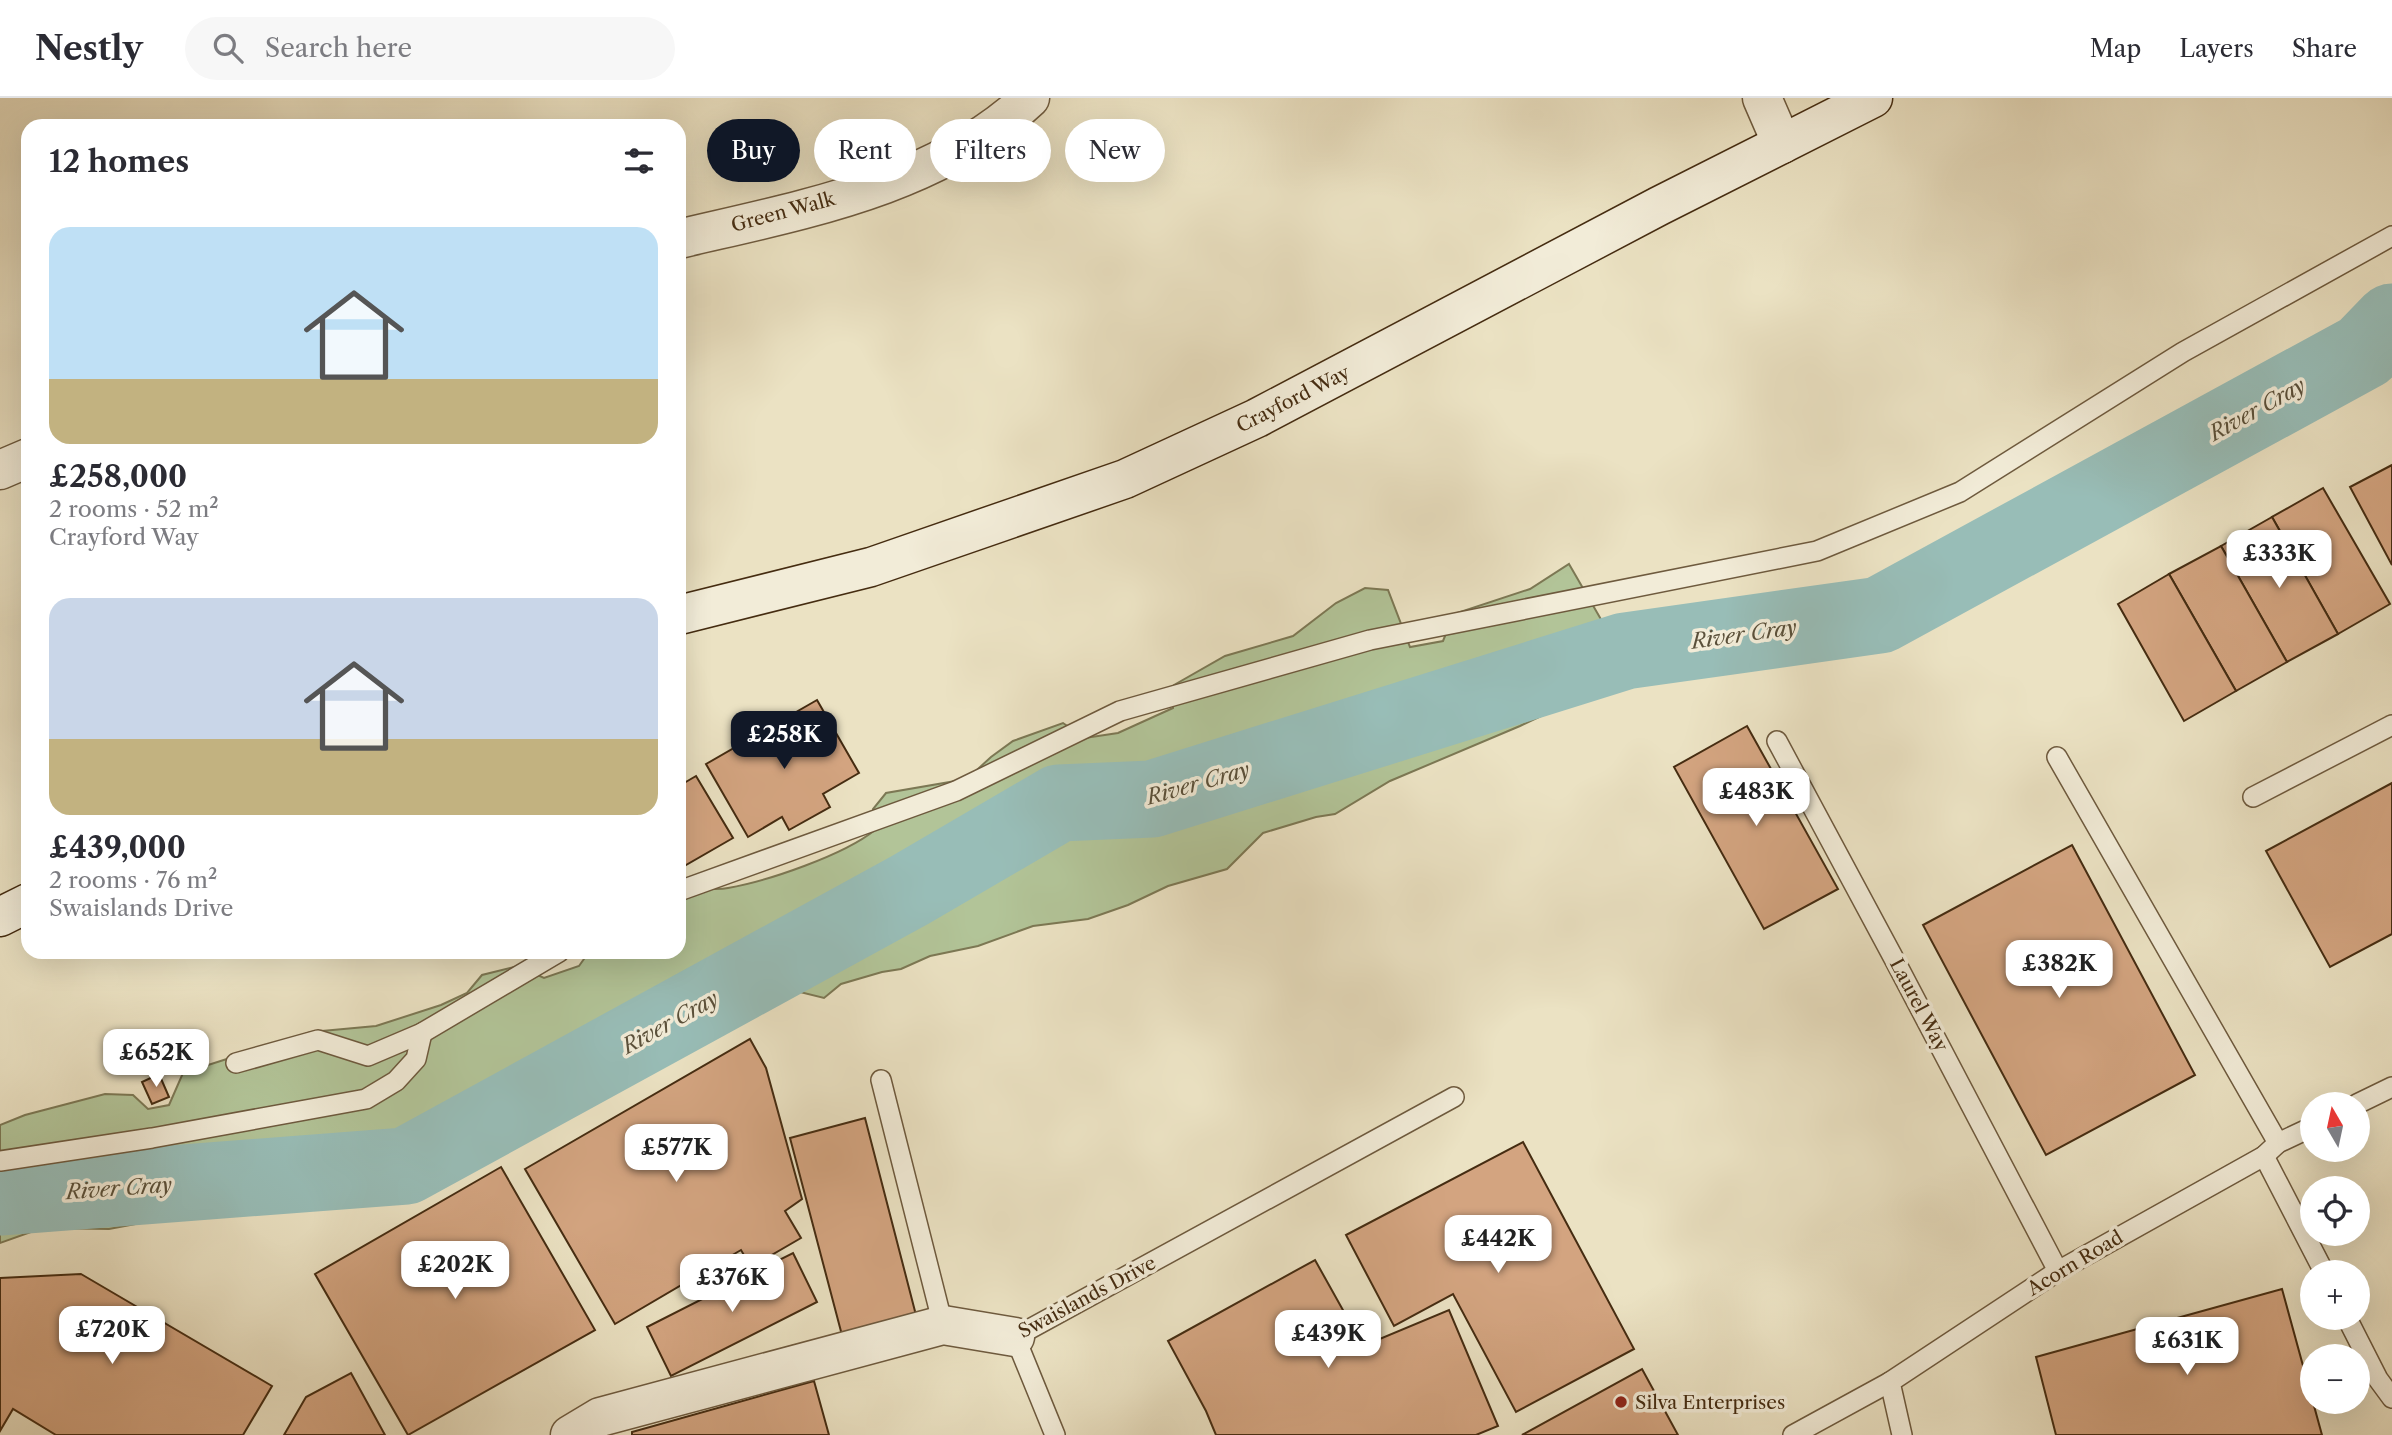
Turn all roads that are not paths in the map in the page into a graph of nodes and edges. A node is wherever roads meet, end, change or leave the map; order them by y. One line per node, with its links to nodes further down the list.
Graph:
1 (1030, 98): 6 (main road, Green Walk)
2 (1762, 98): 4 (main road)
3 (1873, 98): 4 (main road, Crayford Way)
4 (1782, 144): 9 (main road, Crayford Way)
5 (2392, 236): 14 (lane)
6 (686, 237)
7 (21, 460): 8 (main road)
8 (0, 470)
9 (686, 613)
10 (2392, 725): 13 (lane)
11 (1777, 741): 28 (lane, Laurel Way)
12 (2057, 757): 25 (lane)
13 (2253, 797)
14 (686, 888)
15 (21, 906): 16 (main road)
16 (0, 917)
17 (547, 959): 18 (lane)
18 (422, 1032): 19 (lane); 26 (lane)
19 (236, 1063)
20 (881, 1080): 29 (lane)
21 (2392, 1087): 23 (lane)
22 (1454, 1097): 31 (lane, Swaislands Drive)
23 (2370, 1098)
24 (2300, 1133): 25 (lane, Acorn Road)
25 (2271, 1149): 27 (lane); 28 (lane, Acorn Road)
26 (0, 1161)
27 (2319, 1260)
28 (2058, 1271): 32 (lane, Acorn Road)
29 (943, 1325): 31 (main road, Swaislands Drive); 34 (main road, Swaislands Drive)
30 (2353, 1330): 33 (lane)
31 (1015, 1337): 35 (lane)
32 (1890, 1382): 36 (lane, Acorn Road); 37 (lane)
33 (2392, 1398)
34 (570, 1435)
35 (1055, 1435)
36 (1793, 1435)
37 (1902, 1435)

